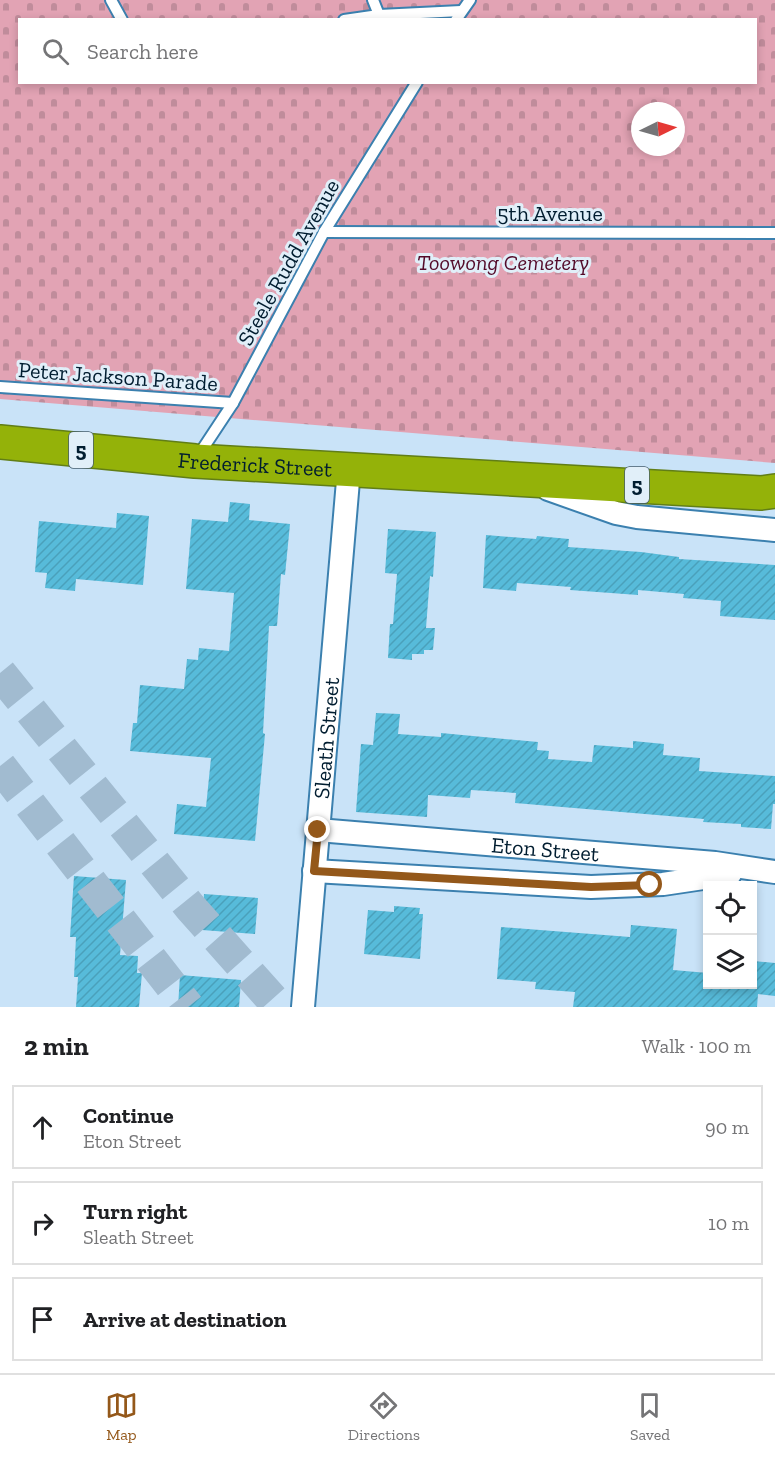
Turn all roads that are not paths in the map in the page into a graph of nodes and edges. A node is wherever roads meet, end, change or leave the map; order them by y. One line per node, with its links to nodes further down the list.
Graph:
1 (111, 0): 6 (lane)
2 (373, 0): 4 (lane)
3 (470, 0): 5 (lane)
4 (379, 15): 5 (lane); 7 (lane)
5 (458, 15)
6 (121, 18)
7 (358, 18)
8 (416, 84): 9 (lane, Steele Rudd Avenue)
9 (324, 232): 10 (lane, 5th Avenue); 12 (lane, Steele Rudd Avenue)
10 (775, 233)
11 (0, 387): 12 (lane, Peter Jackson Parade)
12 (233, 403): 14 (lane, Steele Rudd Avenue)
13 (0, 442): 14 (highway, Frederick Street / 5)
14 (195, 461): 15 (highway, Frederick Street / 5)
15 (349, 469): 16 (highway, Frederick Street / 5); 19 (street, Sleath Street)
16 (512, 478): 17 (highway, Frederick Street / 5); 18 (street, Frederick Street)
17 (771, 494)
18 (775, 531)
19 (318, 830): 20 (street, Sleath Street); 21 (street, Eton Street)
20 (314, 871): 21 (street, Eton Street); 22 (street, Sleath Street)
21 (773, 872)
22 (303, 1007)

